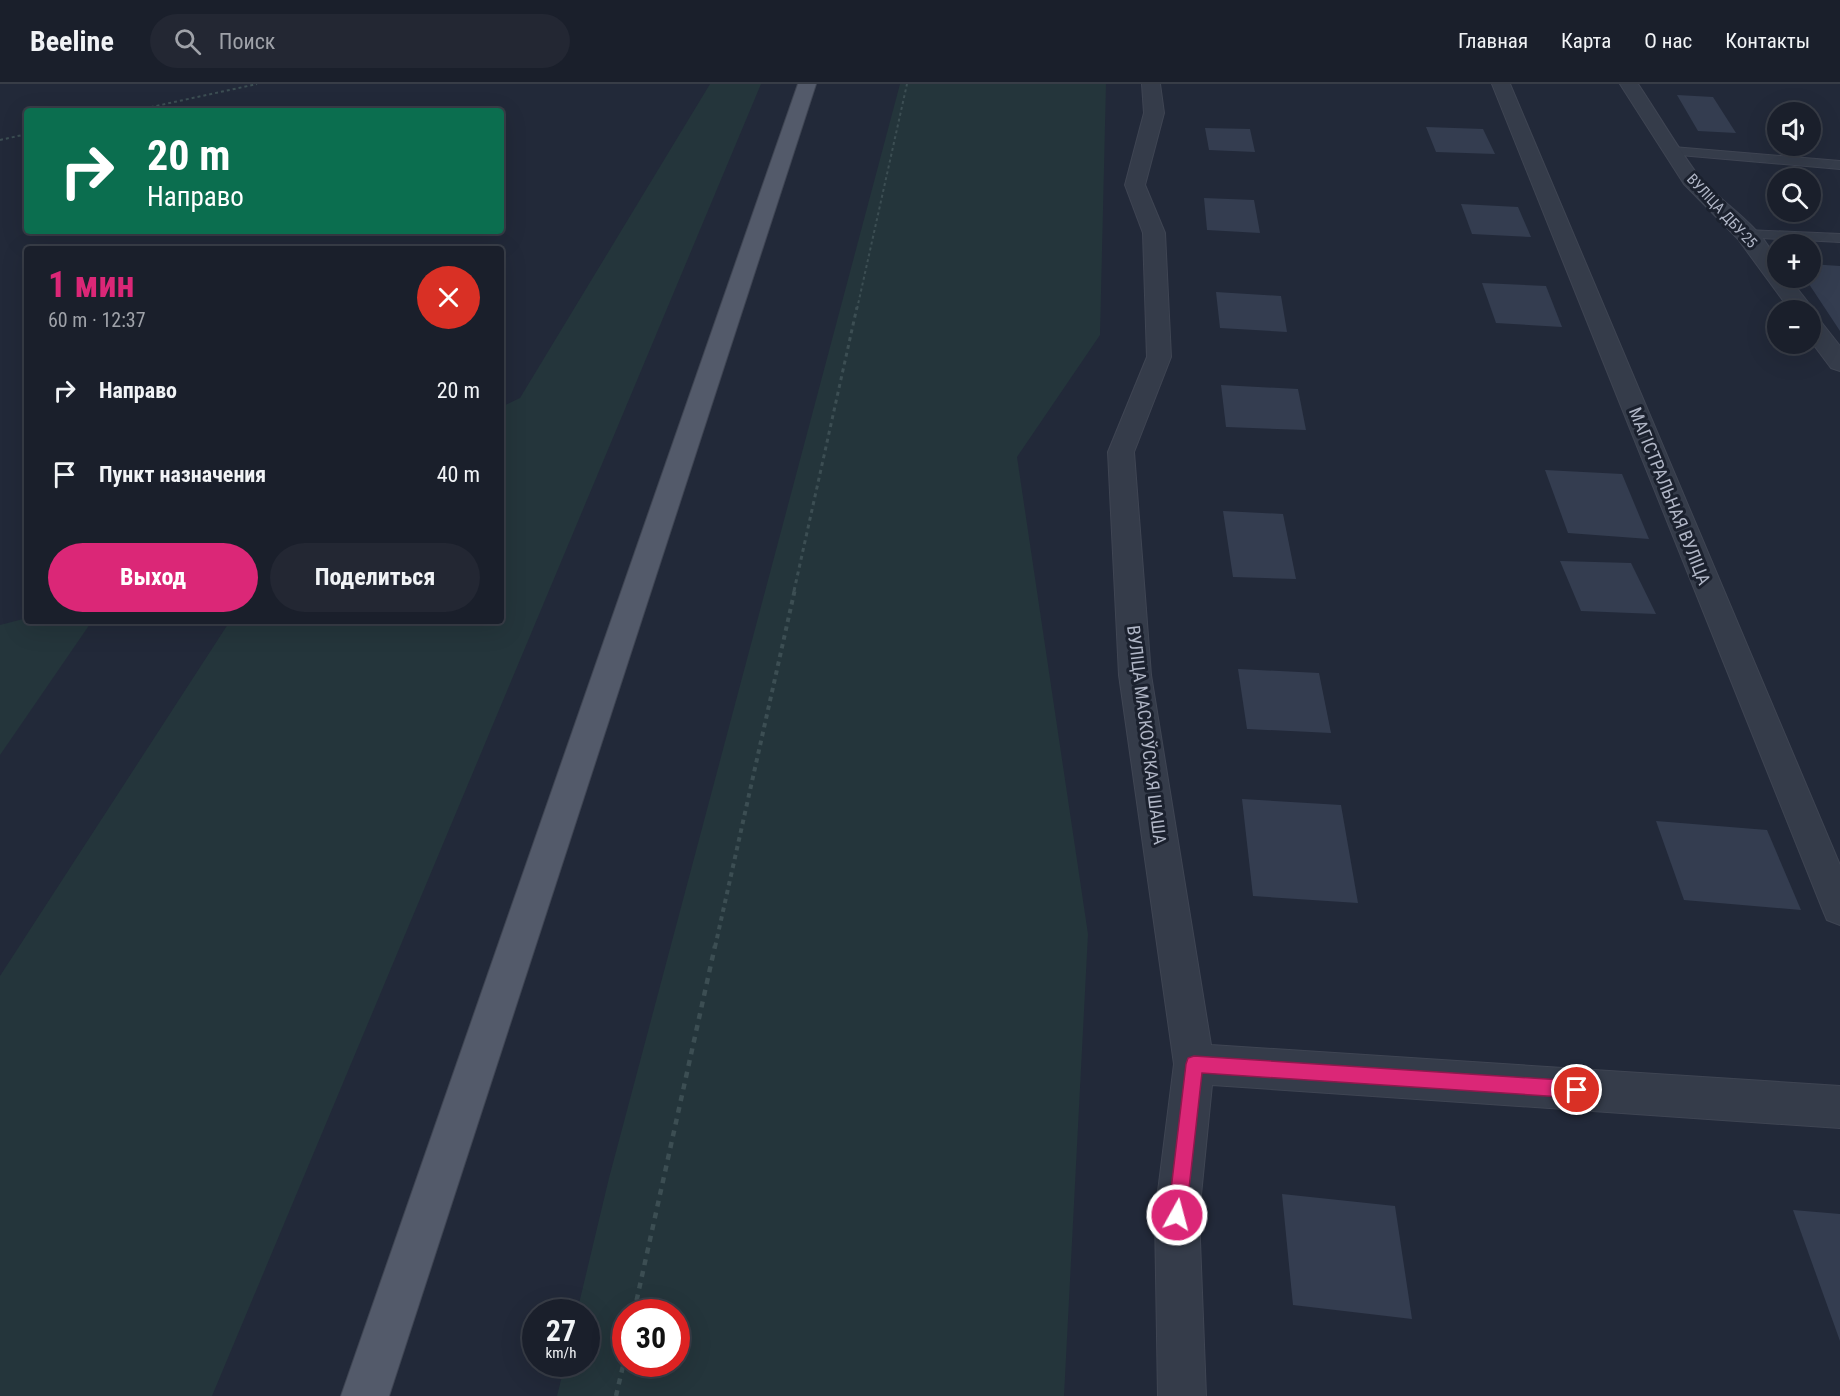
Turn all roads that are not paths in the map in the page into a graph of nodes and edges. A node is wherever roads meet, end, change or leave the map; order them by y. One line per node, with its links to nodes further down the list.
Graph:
1 (807, 84): 15 (main road)
2 (1151, 84): 13 (street, ВУЛІЦА МАСКОЎСКАЯ ШАША)
3 (1501, 84): 12 (street, МАГІСТРАЛЬНАЯ ВУЛІЦА)
4 (1629, 84): 5 (street, ВУЛІЦА ДБУ-25)
5 (1673, 151): 6 (lane); 7 (street, ВУЛІЦА ДБУ-25)
6 (1840, 165)
7 (1746, 234): 8 (lane); 9 (street, ВУЛІЦА ДБУ-25)
8 (1840, 238)
9 (1767, 262)
10 (1821, 338): 11 (street)
11 (1840, 363)
12 (1840, 908)
13 (1194, 1064): 14 (street); 16 (street, ВУЛІЦА МАСКОЎСКАЯ ШАША)
14 (1840, 1107)
15 (365, 1396)
16 (1182, 1396)

